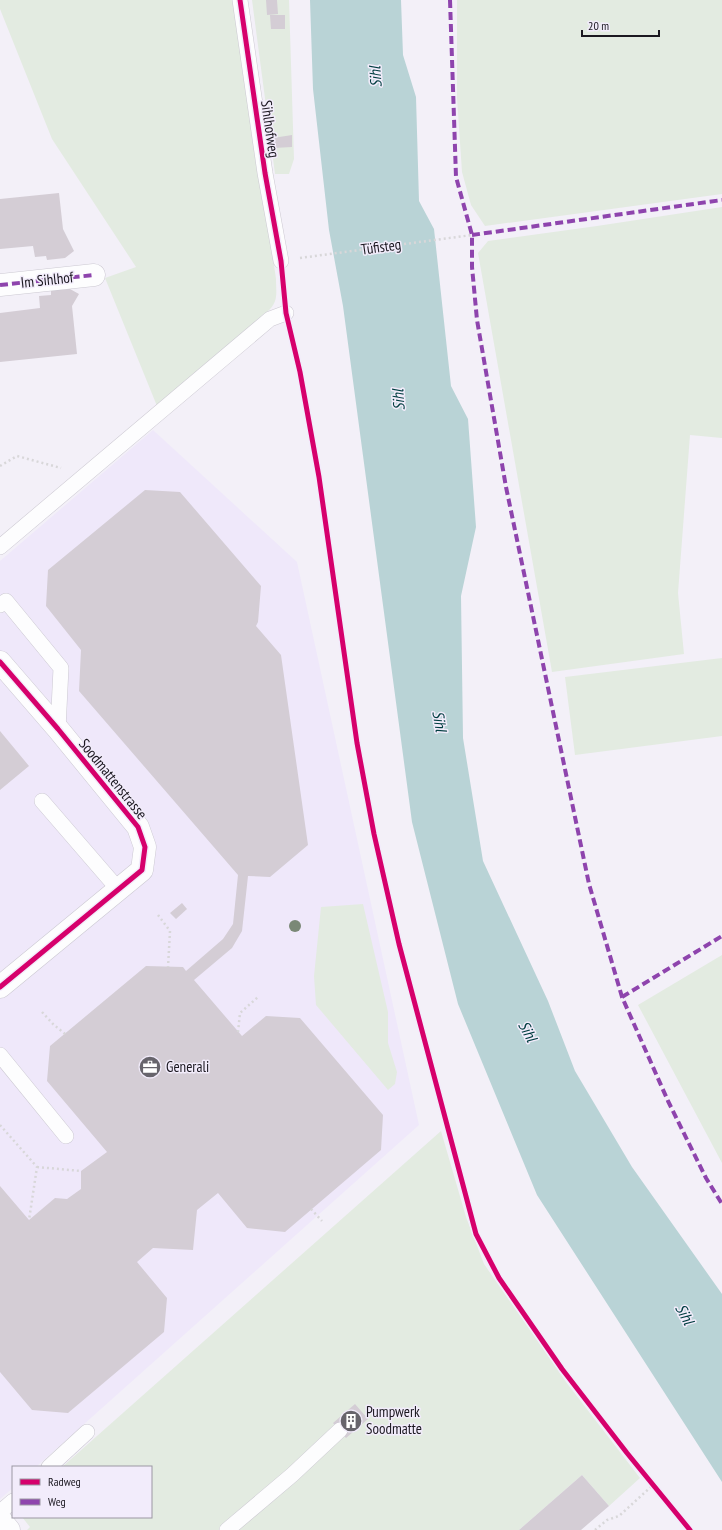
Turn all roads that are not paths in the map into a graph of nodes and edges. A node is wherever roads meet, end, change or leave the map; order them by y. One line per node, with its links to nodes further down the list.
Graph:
1 (240, 0): 2 (lane, Sihlhofweg)
2 (281, 261)
3 (94, 275): 4 (street, Im Sihlhof)
4 (0, 285)
5 (286, 313): 6 (lane)
6 (0, 547)
7 (0, 605): 9 (lane)
8 (0, 662): 9 (street, Soodmattenstrasse)
9 (58, 729): 11 (street, Soodmattenstrasse)
10 (42, 801): 11 (lane)
11 (118, 889): 12 (street, Soodmattenstrasse)
12 (0, 987)
13 (0, 1055): 14 (lane)
14 (66, 1136)
15 (340, 1430): 22 (lane)
16 (87, 1432): 17 (lane)
17 (50, 1466)
18 (12, 1502): 19 (lane)
19 (0, 1512)
20 (0, 1519): 21 (street)
21 (9, 1530)
22 (227, 1530)

